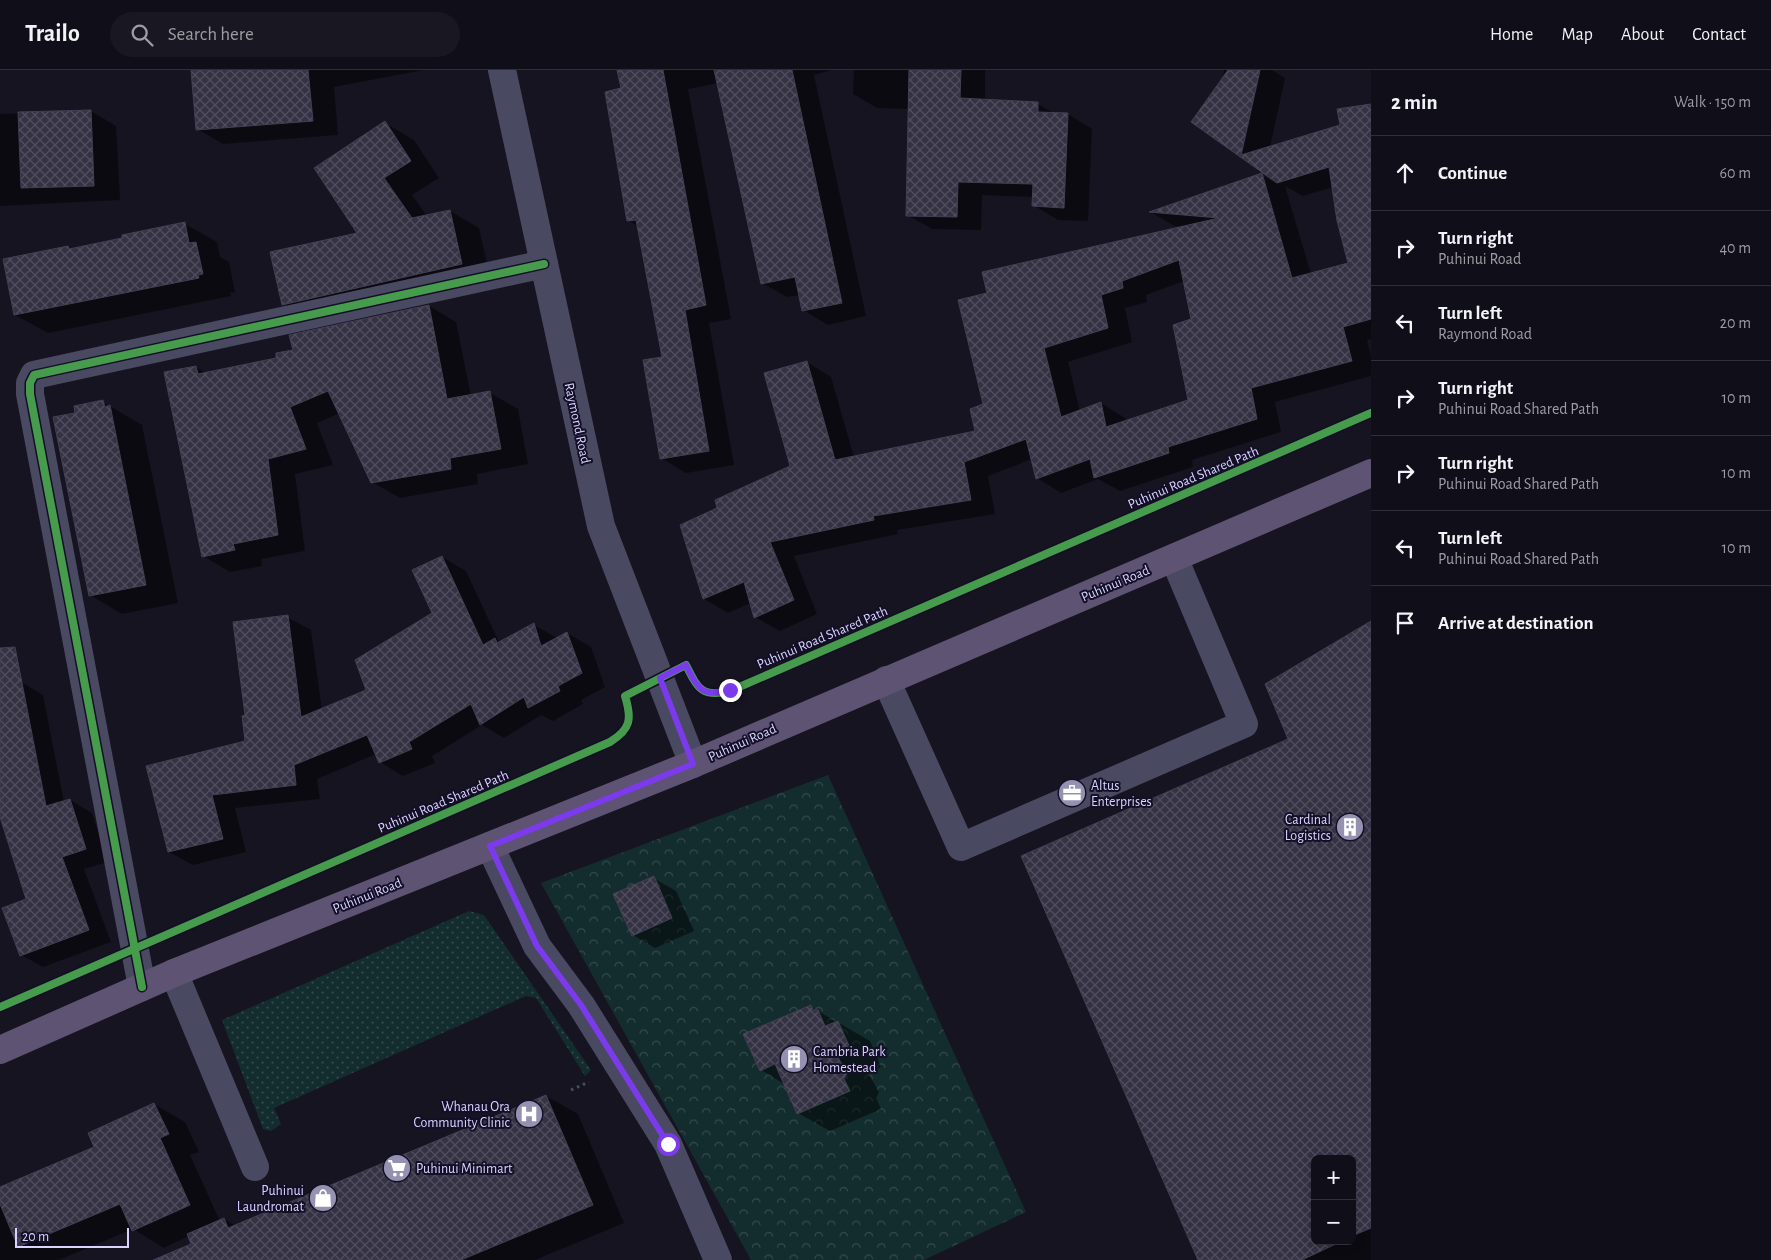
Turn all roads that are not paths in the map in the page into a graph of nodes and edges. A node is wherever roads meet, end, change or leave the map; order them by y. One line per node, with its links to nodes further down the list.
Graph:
1 (502, 70): 2 (street, Raymond Road)
2 (544, 264): 6 (street, Raymond Road); 9 (street)
3 (1371, 473): 4 (main road, Puhinui Road)
4 (1174, 558): 5 (main road, Puhinui Road); 5 (street)
5 (886, 680): 6 (main road, Puhinui Road)
6 (693, 764): 7 (main road, Puhinui Road)
7 (490, 846): 8 (main road, Puhinui Road); 12 (street)
8 (174, 973): 9 (main road, Puhinui Road); 11 (street)
9 (142, 987): 10 (main road, Puhinui Road)
10 (0, 1050)
11 (255, 1167)
12 (718, 1260)

